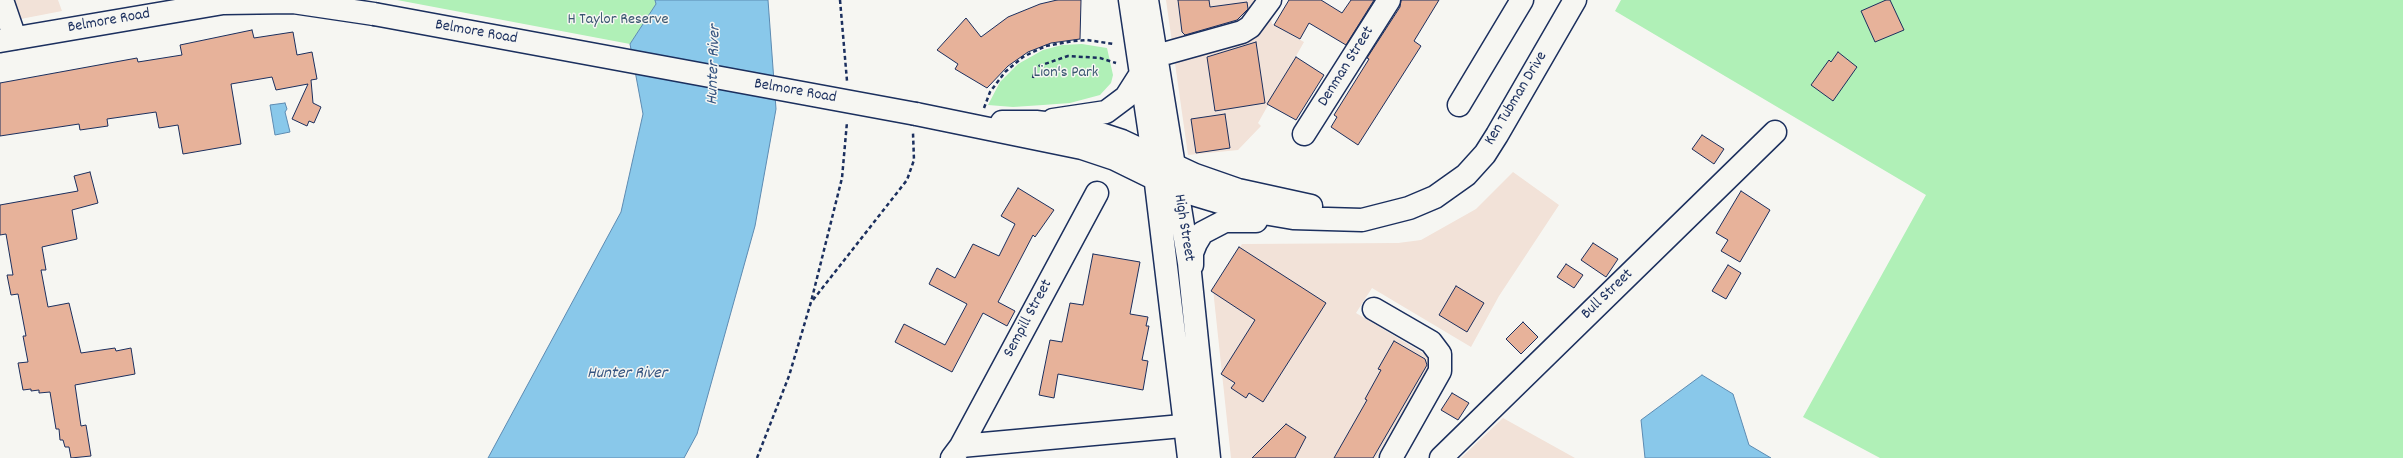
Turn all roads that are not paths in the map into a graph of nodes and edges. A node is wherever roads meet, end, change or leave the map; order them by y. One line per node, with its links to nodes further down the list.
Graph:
1 (2, 0): 9 (main road)
2 (1130, 0): 11 (main road, High Street)
3 (1147, 0): 10 (main road, High Street)
4 (1270, 0): 10 (main road)
5 (1389, 0): 16 (main road, Denman Street)
6 (1522, 0): 12 (main road)
7 (1575, 0): 21 (main road, Ken Tubman Drive)
8 (292, 1): 9 (main road, Belmore Road); 13 (main road, Belmore Road, bridge)
9 (7, 39)
10 (1156, 56): 18 (main road, High Street)
11 (1140, 75): 14 (main road); 17 (main road, High Street)
12 (1459, 105)
13 (950, 122): 14 (main road, Belmore Road); 19 (main road, Belmore Road)
14 (1036, 122): 17 (main road, Belmore Road)
15 (1775, 132): 32 (main road, Bull Street)
16 (1304, 134)
17 (1153, 155): 18 (main road, Ken Tubman Drive); 19 (main road, High Street)
18 (1174, 166): 20 (main road, High Street); 21 (main road, Ken Tubman Drive)
19 (1155, 179): 20 (main road, Ken Tubman Drive); 27 (main road, High Street)
20 (1176, 188): 23 (main road, Ken Tubman Drive); 24 (main road, High Street)
21 (1449, 188): 23 (main road, Ken Tubman Drive)
22 (1097, 193): 28 (main road, Sempill Street)
23 (1344, 221): 24 (main road)
24 (1192, 293): 26 (main road, High Street)
25 (1374, 309): 31 (main road)
26 (1206, 424): 27 (main road, Sempill Street); 30 (main road, High Street)
27 (1184, 425): 28 (main road, Sempill Street); 29 (main road, High Street)
28 (957, 452)
29 (1189, 458)
30 (1209, 458)
31 (1391, 458)
32 (1441, 458)

